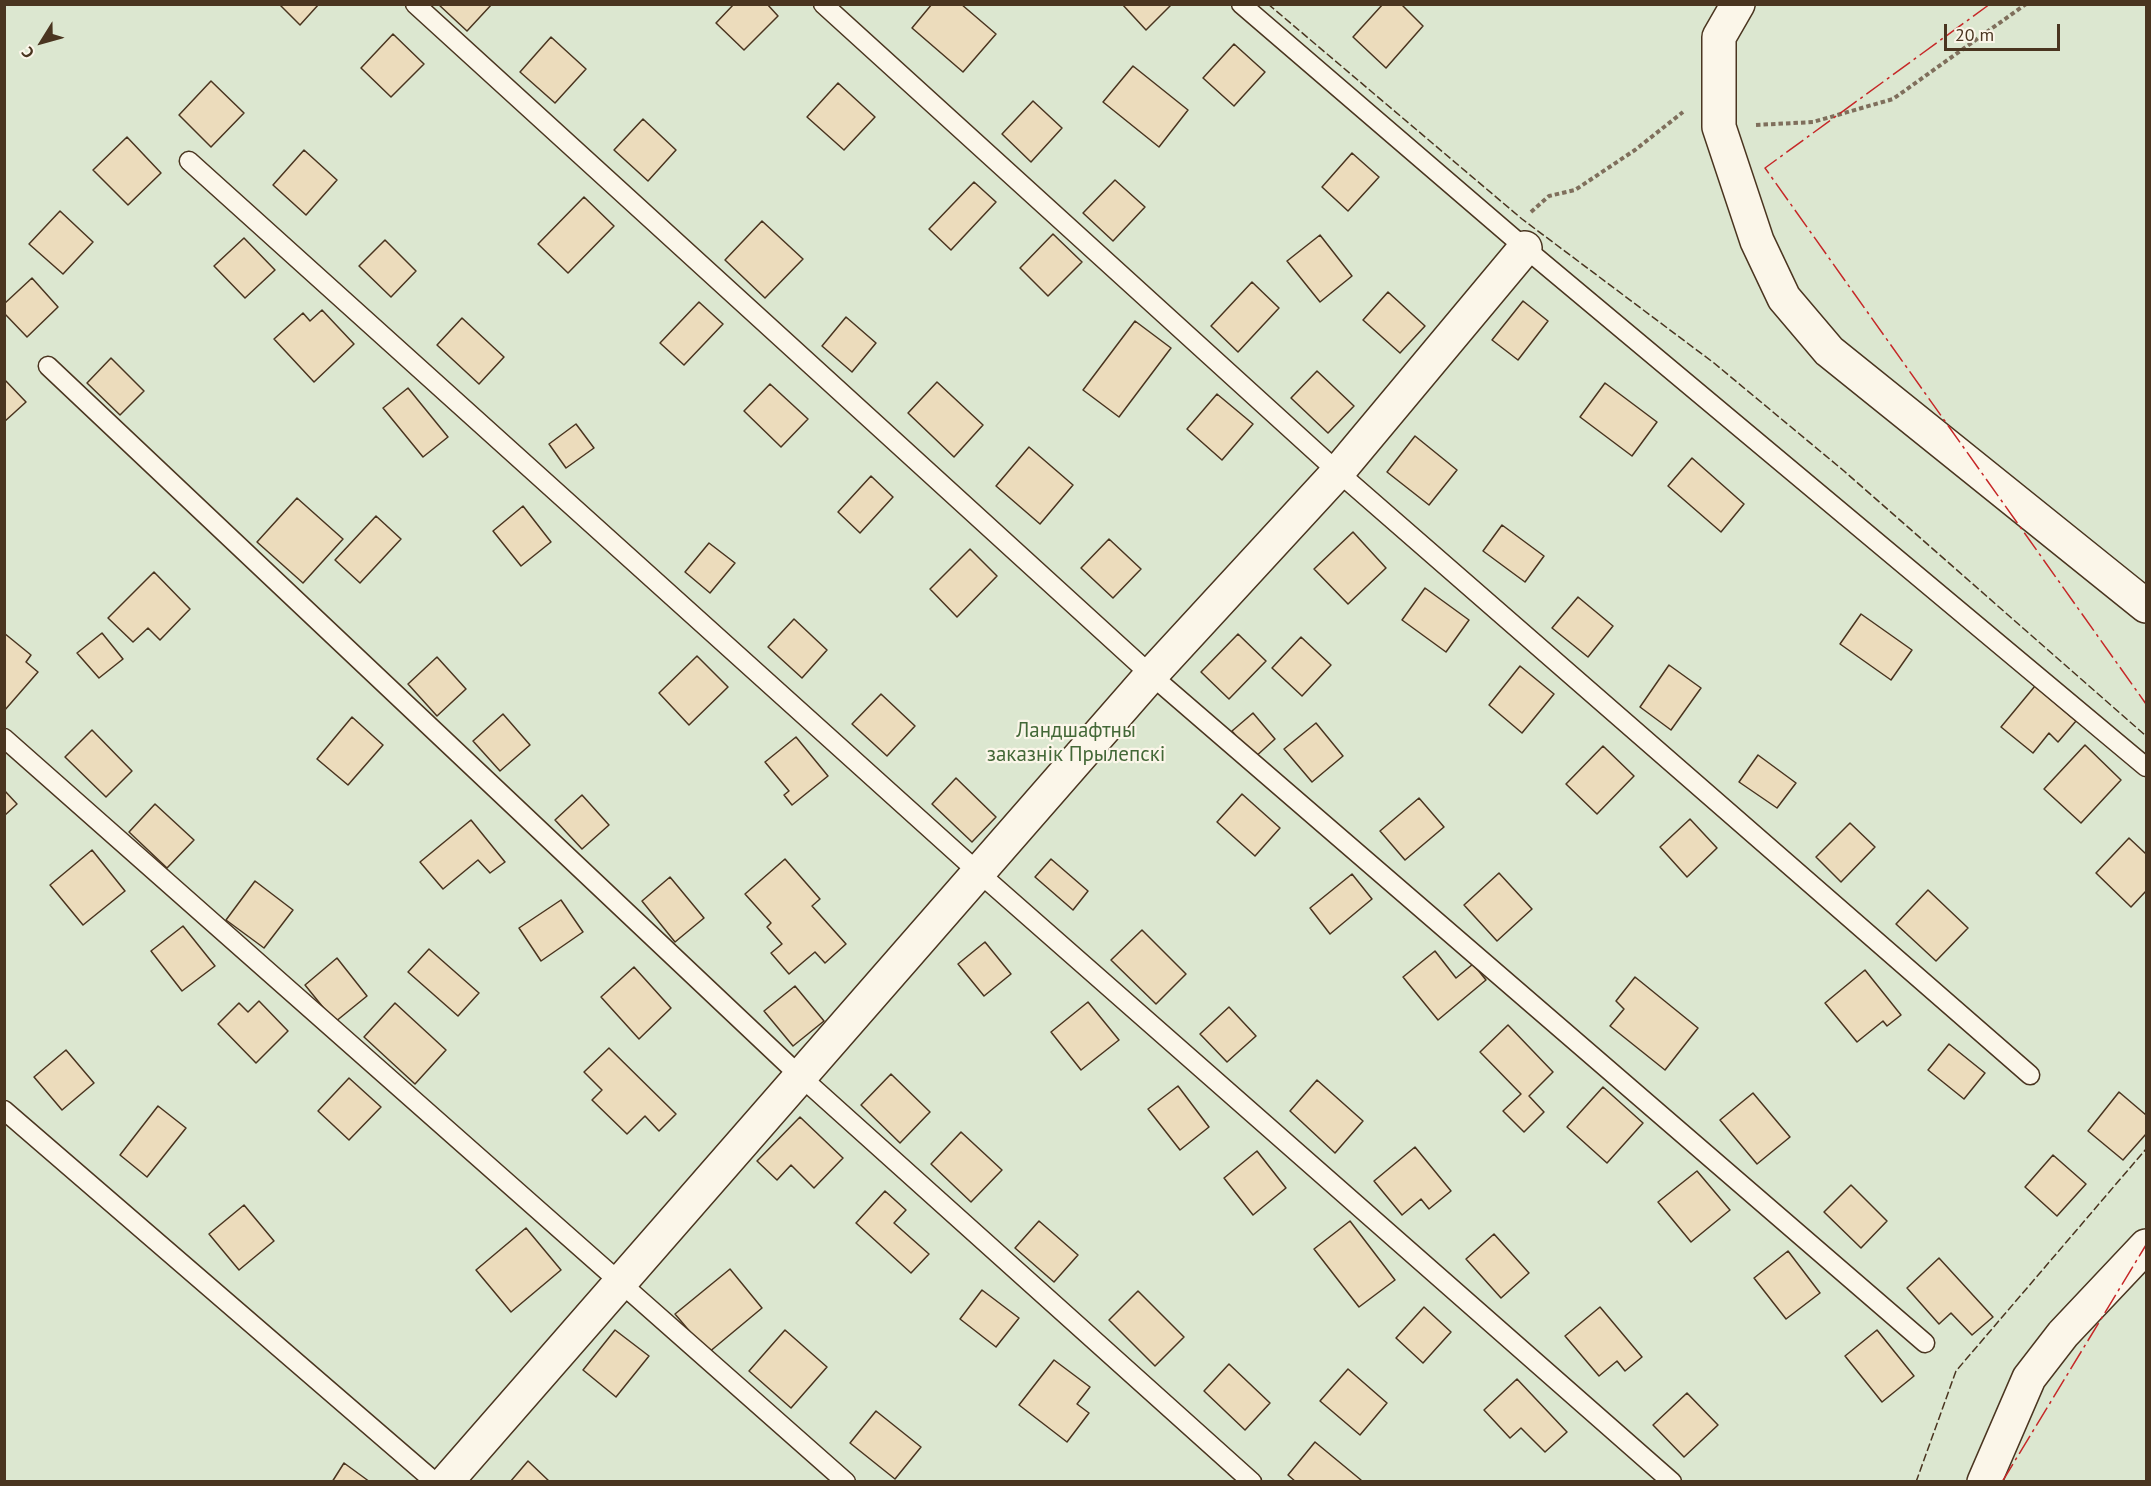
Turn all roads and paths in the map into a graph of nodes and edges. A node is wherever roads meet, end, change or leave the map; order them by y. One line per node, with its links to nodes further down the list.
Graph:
1 (415, 4): 13 (lane)
2 (823, 4): 11 (lane)
3 (1241, 4): 9 (lane)
4 (1738, 4): 6 (street)
5 (2026, 4): 7 (path)
6 (1719, 83): 7 (street); 9 (path)
7 (1719, 127): 12 (street)
8 (189, 161): 16 (lane)
9 (1526, 248): 11 (street); 15 (lane)
10 (48, 366): 18 (lane)
11 (1338, 472): 13 (street); 17 (lane)
12 (2146, 606)
13 (1151, 675): 16 (street); 22 (lane)
14 (4, 738): 21 (lane)
15 (2146, 767)
16 (978, 872): 18 (street); 27 (lane)
17 (2030, 1075)
18 (800, 1076): 21 (street); 26 (lane)
19 (4, 1110): 23 (lane)
20 (2146, 1246): 28 (street)
21 (620, 1282): 24 (street); 25 (lane)
22 (1925, 1343)
23 (435, 1482)
24 (446, 1482)
25 (846, 1482)
26 (1252, 1482)
27 (1672, 1482)
28 (1984, 1482)

